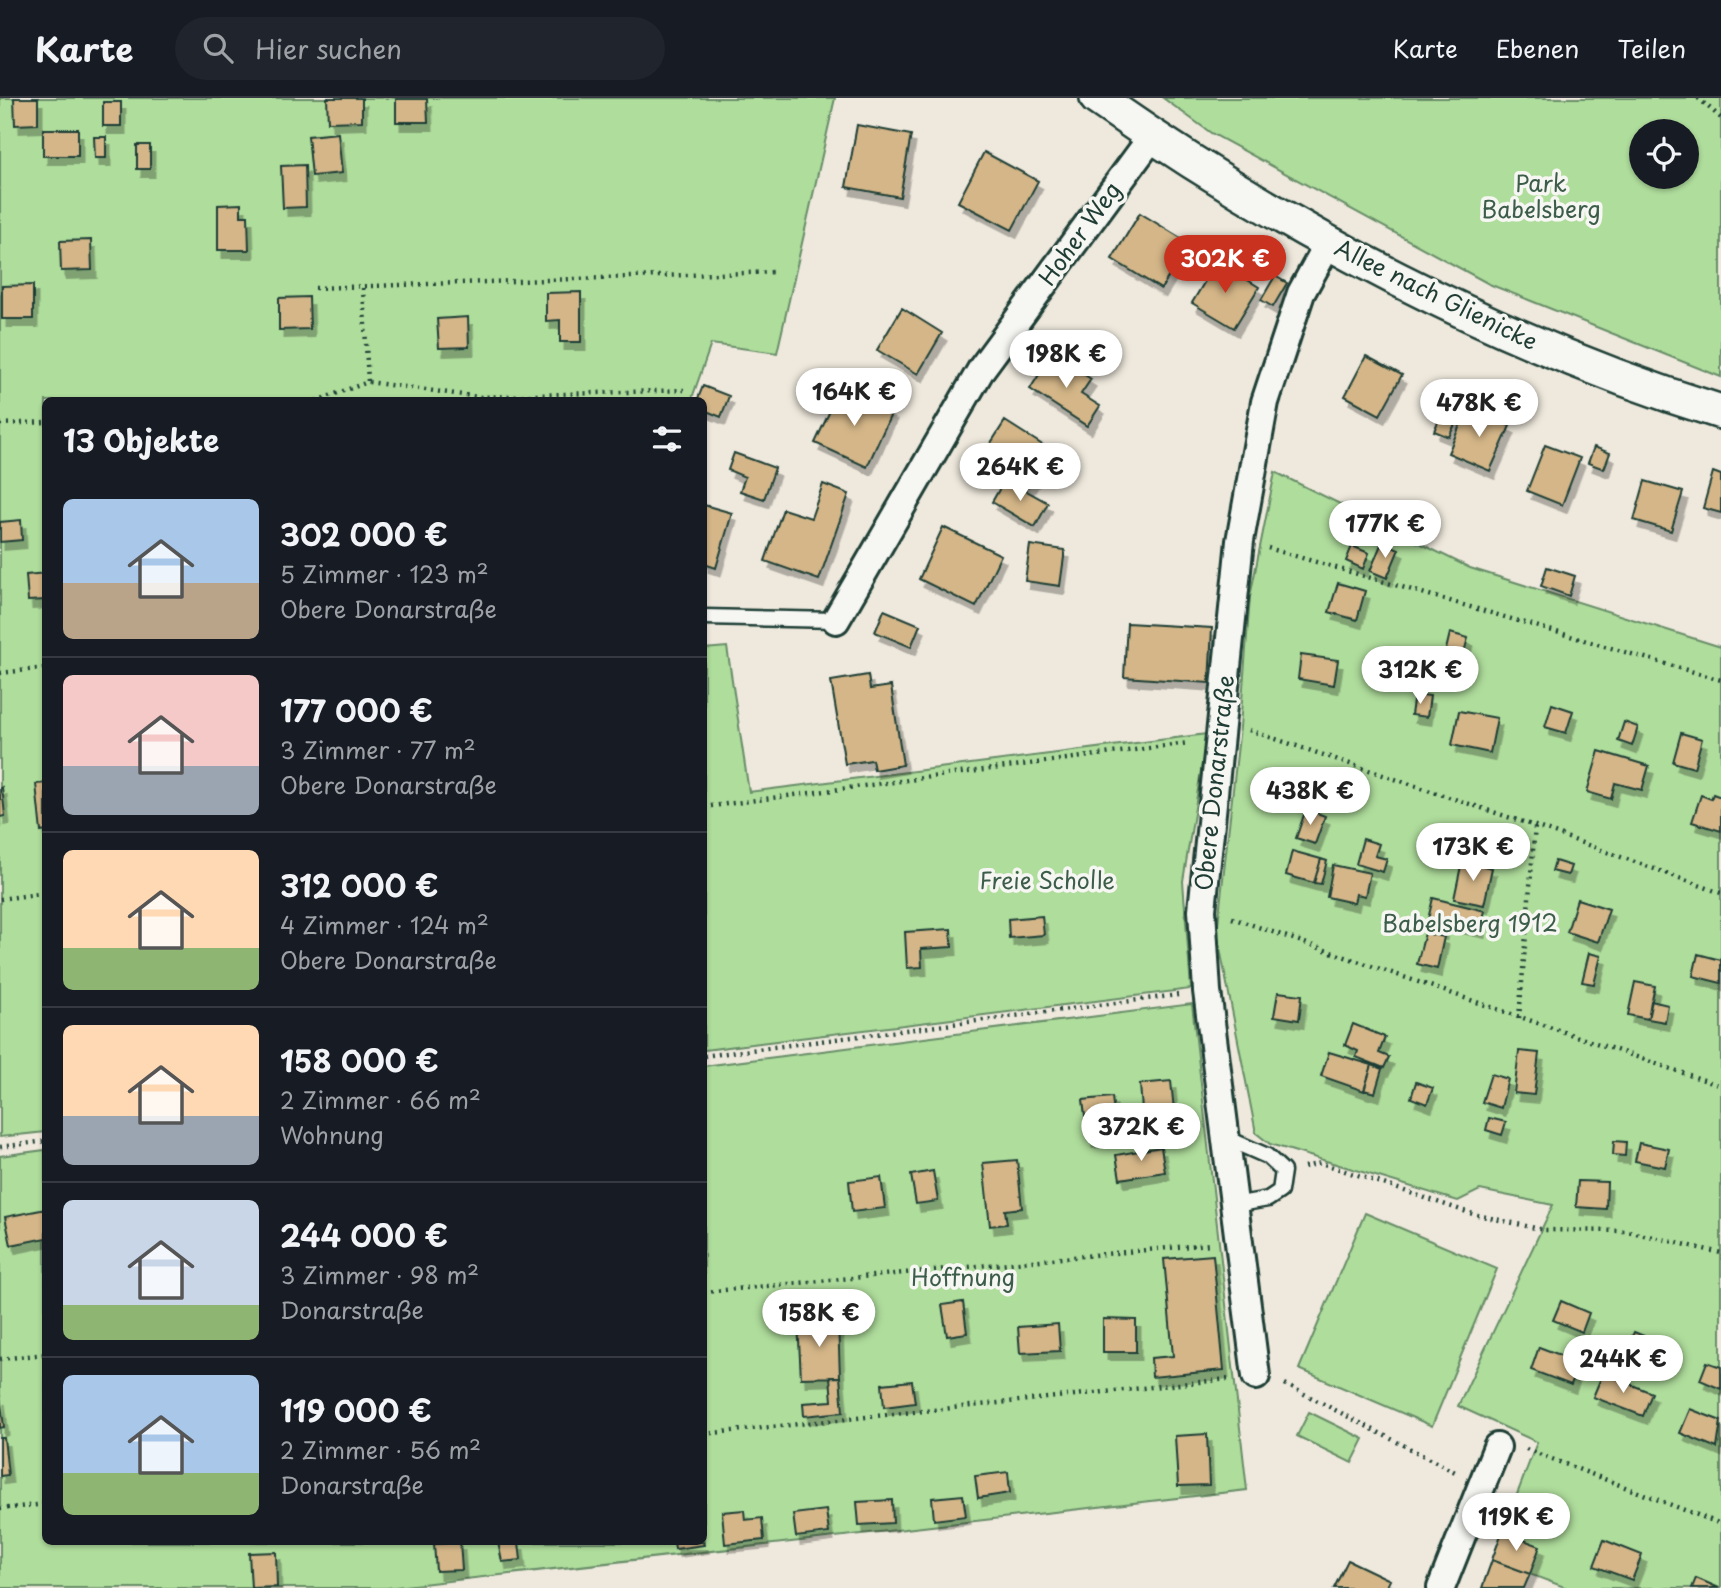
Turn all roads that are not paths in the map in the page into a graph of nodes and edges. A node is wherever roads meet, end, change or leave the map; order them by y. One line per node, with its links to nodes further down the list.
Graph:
1 (1097, 98): 2 (street, Allee nach Glienicke)
2 (1152, 137): 3 (street, Allee nach Glienicke); 6 (street, Hoher Weg)
3 (1328, 244): 4 (street, Allee nach Glienicke); 7 (street, Obere Donarstraße)
4 (1721, 412)
5 (707, 617): 6 (lane)
6 (836, 620)
7 (1226, 1138): 8 (street, Obere Donarstraße); 8 (lane)
8 (1234, 1205): 9 (street, Obere Donarstraße)
9 (1256, 1376)
10 (1497, 1447): 11 (street)
11 (1441, 1588)

